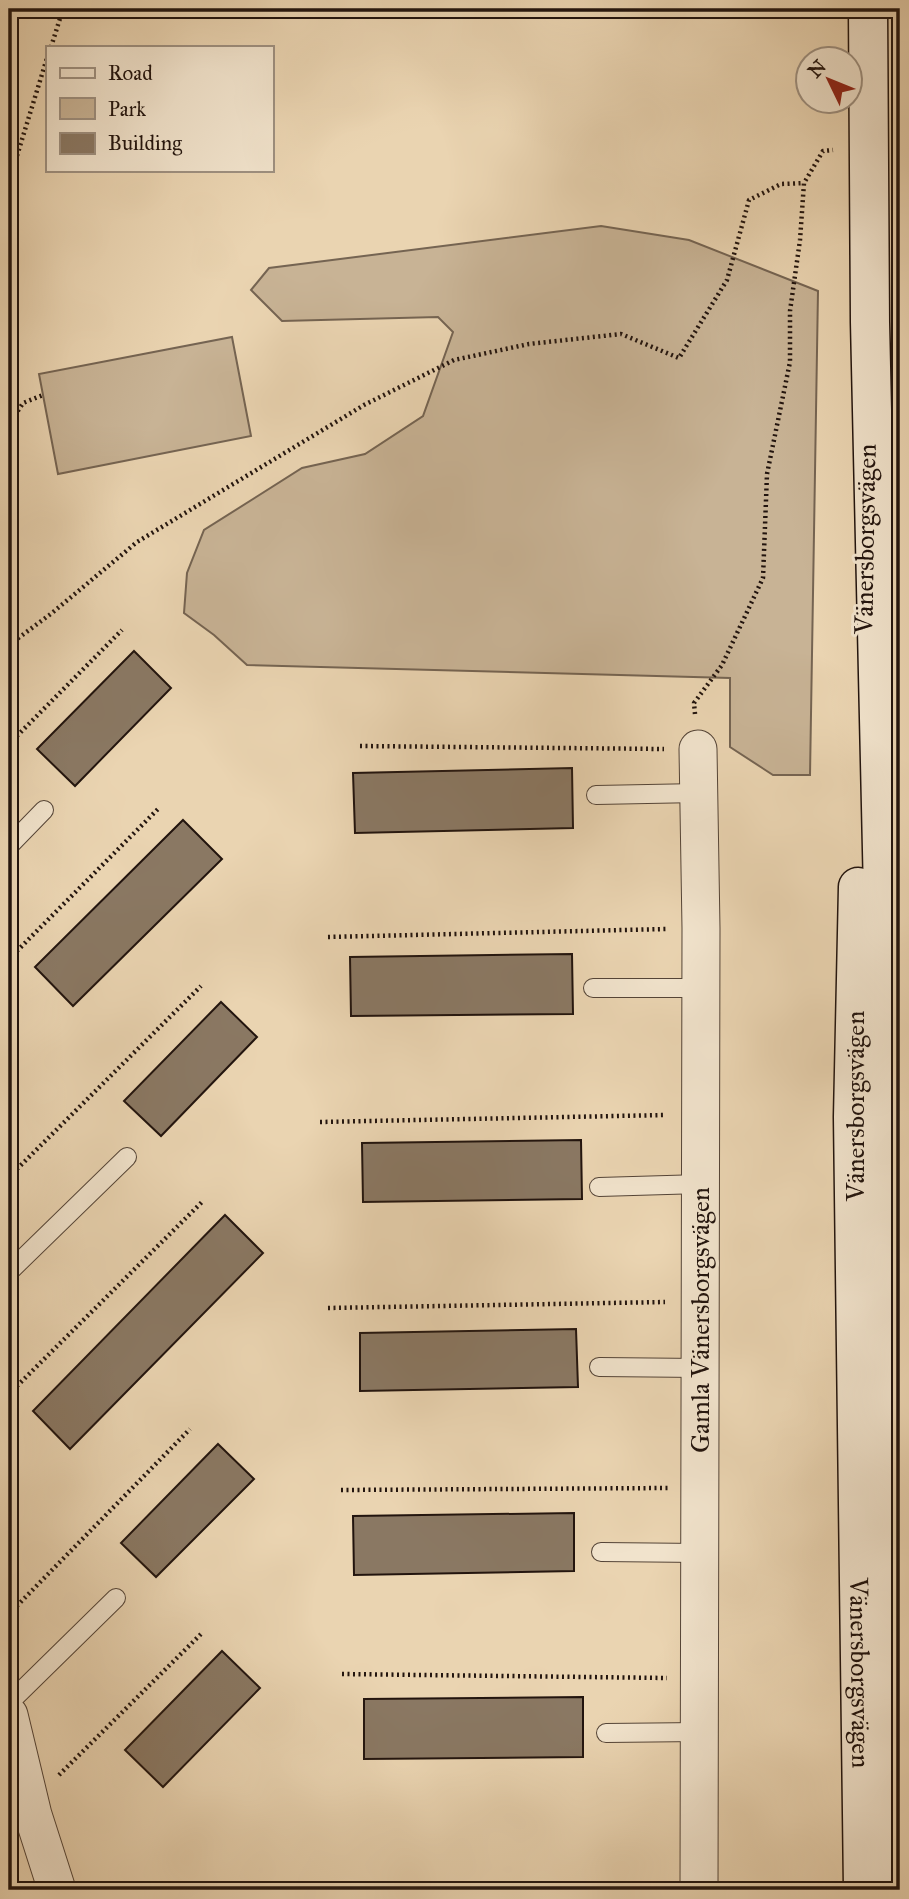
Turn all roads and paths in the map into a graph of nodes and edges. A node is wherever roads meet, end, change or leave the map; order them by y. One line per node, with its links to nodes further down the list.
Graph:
1 (63, 9): 3 (path)
2 (868, 9): 5 (main road, Vänersborgsvägen)
3 (51, 46)
4 (46, 61): 6 (path)
5 (868, 146): 7 (path); 8 (main road, Vänersborgsvägen)
6 (9, 183)
7 (804, 183): 12 (path); 15 (path)
8 (870, 322): 57 (main road, Vänersborgsvägen); 58 (main road, Vänersborgsvägen)
9 (43, 395): 10 (path)
10 (9, 425)
11 (122, 630): 13 (path)
12 (9, 645)
13 (9, 744)
14 (360, 746): 15 (path)
15 (698, 749): 16 (street, Gamla Vänersborgsvägen)
16 (699, 793): 17 (lane); 21 (street, Gamla Vänersborgsvägen)
17 (596, 795)
18 (159, 808): 23 (path)
19 (44, 810): 20 (lane)
20 (9, 846)
21 (701, 928): 22 (path); 26 (street, Gamla Vänersborgsvägen)
22 (328, 937)
23 (9, 959)
24 (201, 986): 30 (path)
25 (593, 988): 26 (lane)
26 (701, 988): 27 (street, Gamla Vänersborgsvägen)
27 (701, 1114): 28 (path); 31 (street, Gamla Vänersborgsvägen)
28 (320, 1122)
29 (127, 1157): 34 (lane)
30 (9, 1177)
31 (701, 1184): 32 (lane); 35 (street, Gamla Vänersborgsvägen)
32 (599, 1186)
33 (203, 1201): 39 (path)
34 (9, 1272)
35 (701, 1301): 36 (path); 38 (street, Gamla Vänersborgsvägen)
36 (328, 1308)
37 (599, 1367): 38 (lane)
38 (700, 1368): 41 (street, Gamla Vänersborgsvägen)
39 (9, 1394)
40 (190, 1429): 46 (path)
41 (700, 1488): 42 (path); 44 (street, Gamla Vänersborgsvägen)
42 (341, 1490)
43 (601, 1552): 44 (lane)
44 (700, 1553): 49 (street, Gamla Vänersborgsvägen)
45 (116, 1598): 50 (lane)
46 (9, 1614)
47 (202, 1633): 54 (path)
48 (342, 1674): 49 (path)
49 (699, 1678): 52 (street, Gamla Vänersborgsvägen)
50 (9, 1703)
51 (9, 1715): 54 (street)
52 (699, 1732): 53 (lane); 56 (street, Gamla Vänersborgsvägen)
53 (606, 1733)
54 (30, 1802): 55 (street)
55 (57, 1890)
56 (699, 1890)
57 (863, 1890)
58 (900, 1890)

